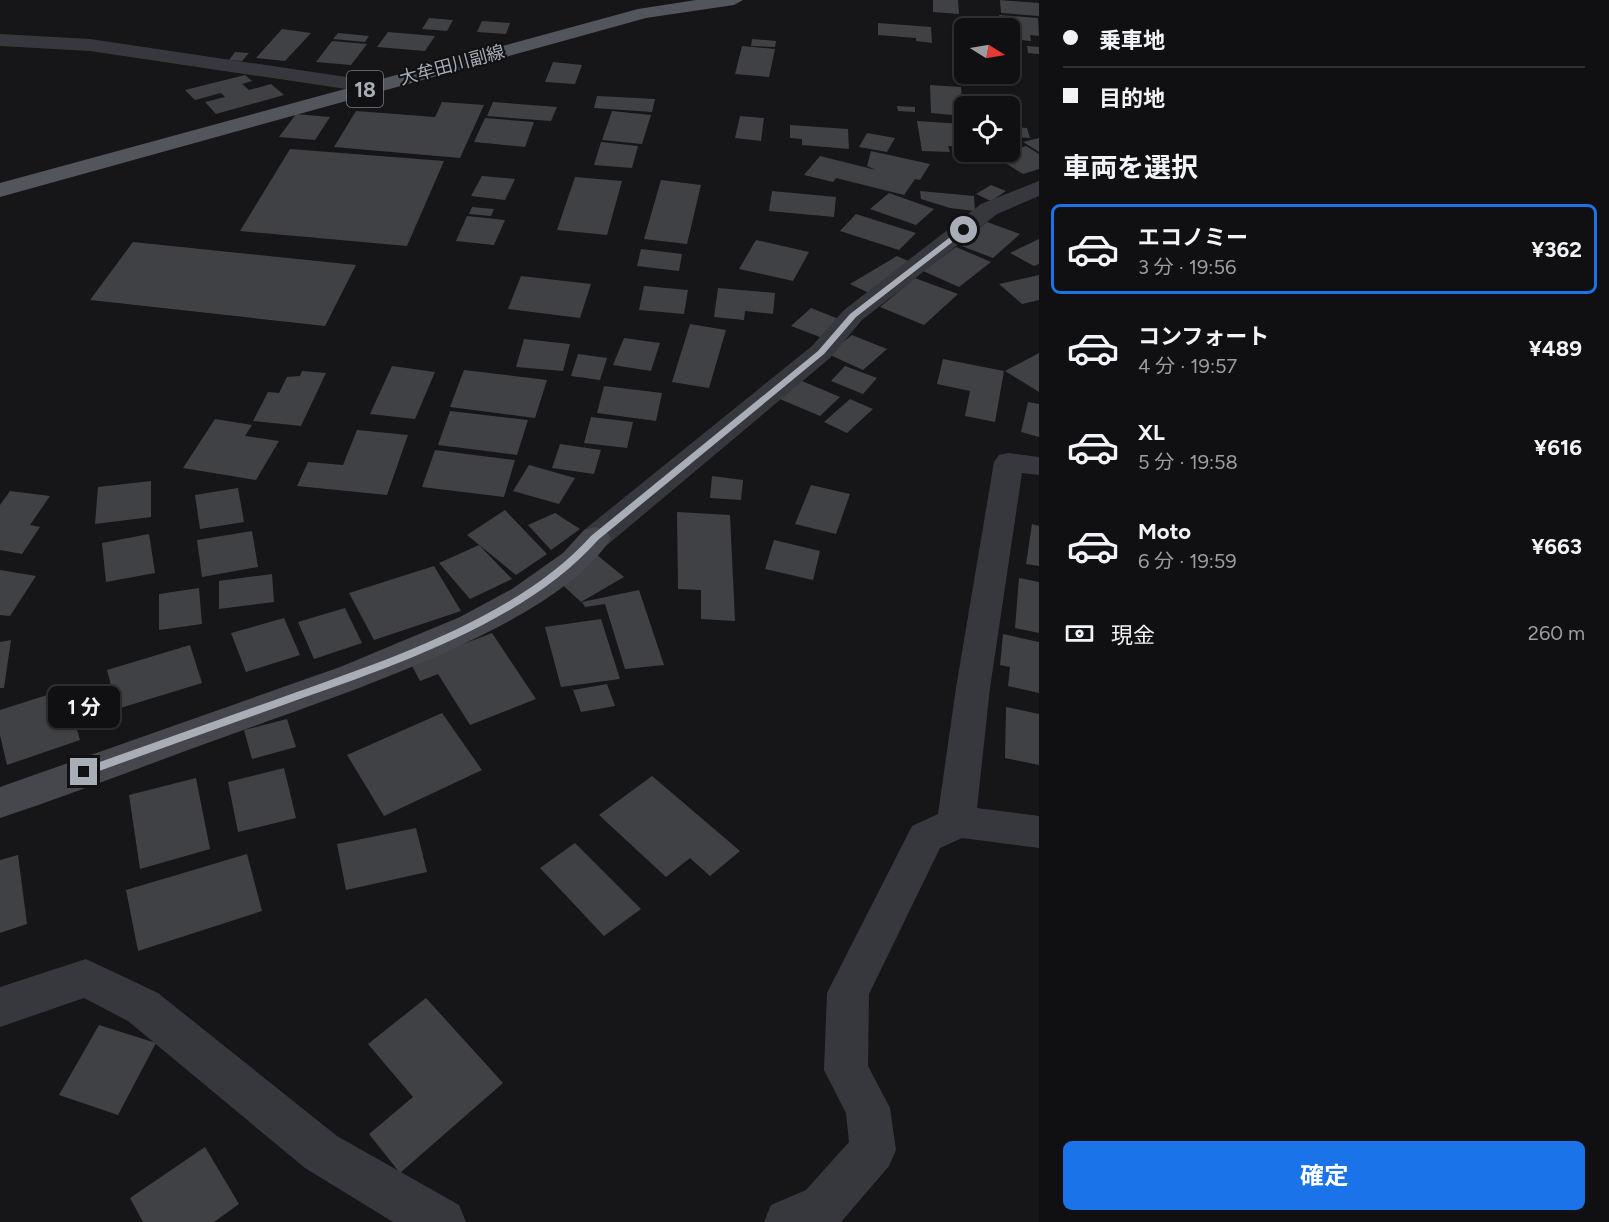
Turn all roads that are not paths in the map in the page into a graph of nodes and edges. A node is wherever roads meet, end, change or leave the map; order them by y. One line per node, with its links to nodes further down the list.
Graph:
1 (734, 0): 3 (main road, 大牟田川副線 / 18)
2 (0, 40): 3 (street)
3 (373, 87): 5 (main road, 大牟田川副線 / 18)
4 (1039, 188): 7 (street)
5 (0, 190)
6 (1039, 466): 9 (street)
7 (594, 538): 8 (street)
8 (0, 803)
9 (956, 824): 10 (street); 13 (street)
10 (1039, 832)
11 (0, 1007): 12 (street)
12 (442, 1222)
13 (788, 1222)

